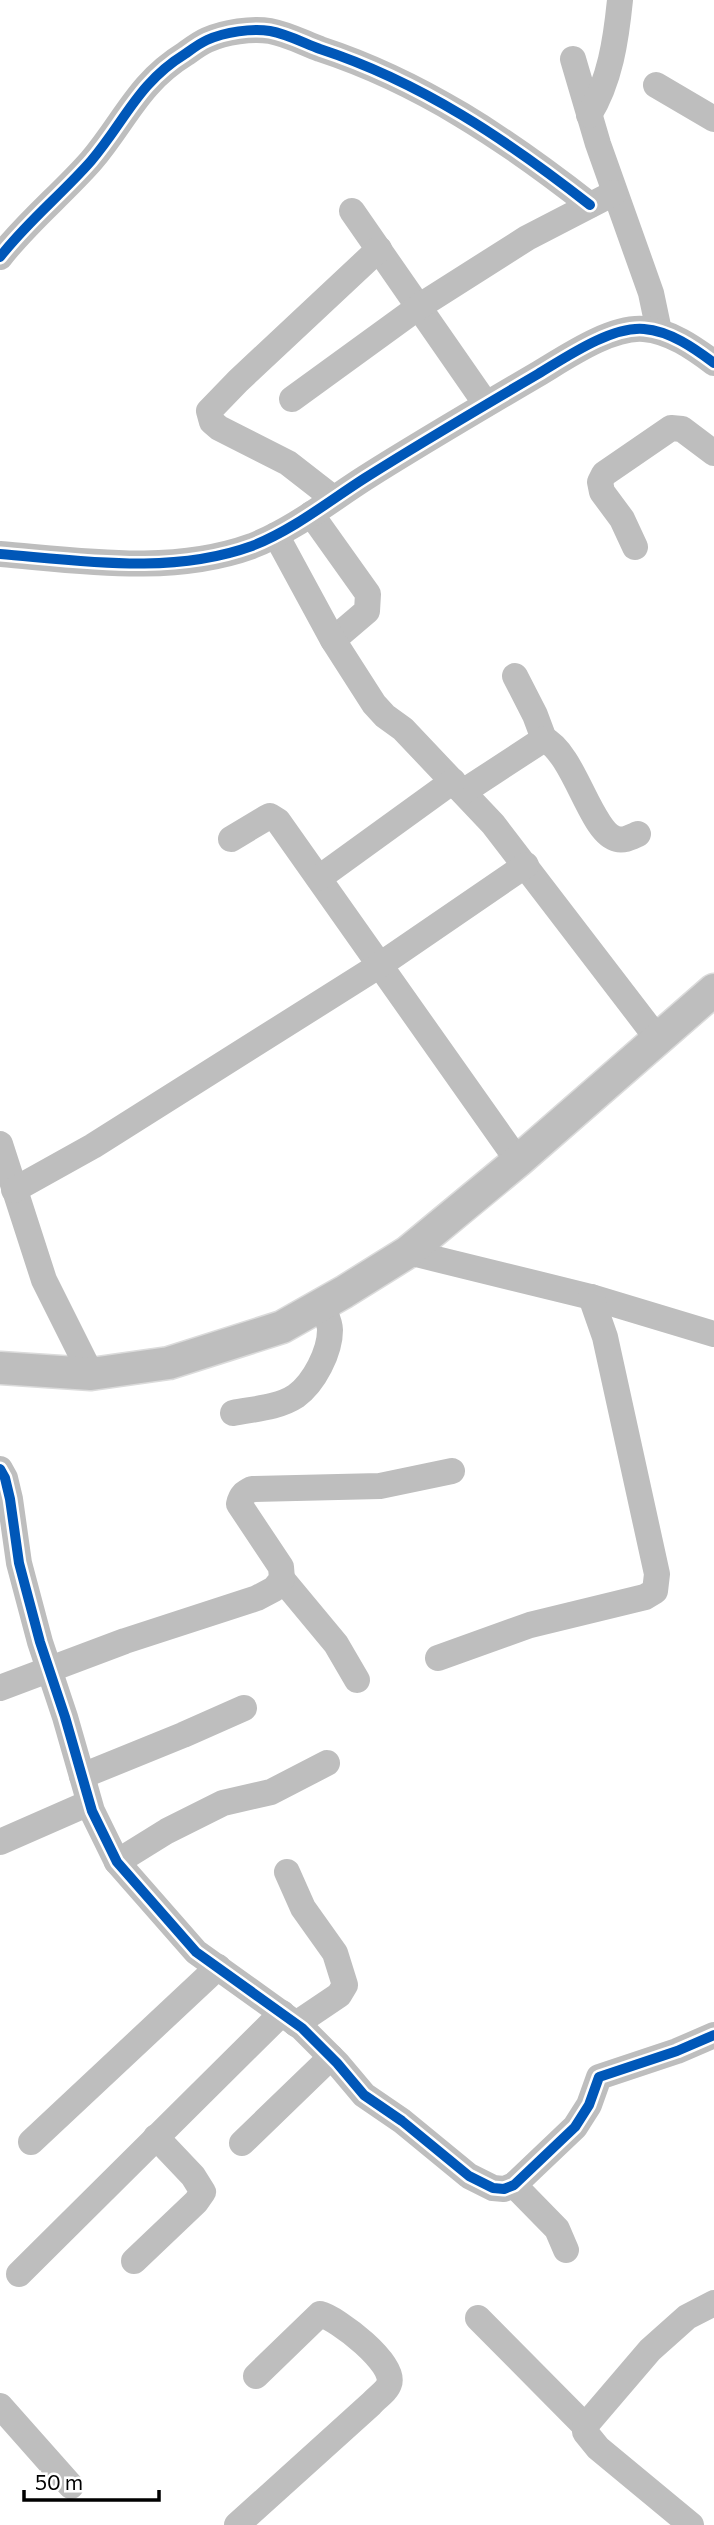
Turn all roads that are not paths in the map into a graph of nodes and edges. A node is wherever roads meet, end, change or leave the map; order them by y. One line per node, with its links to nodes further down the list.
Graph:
1 (620, 0): 4 (street)
2 (573, 59): 4 (street)
3 (656, 86): 5 (street)
4 (589, 116): 6 (street)
5 (714, 118)
6 (614, 193): 7 (street); 12 (street)
7 (590, 205): 10 (street); 11 (street)
8 (352, 211): 9 (street)
9 (379, 249): 11 (street); 17 (street)
10 (0, 257)
11 (420, 306): 14 (street); 15 (street)
12 (659, 331): 13 (street); 15 (street)
13 (714, 363)
14 (292, 399)
15 (486, 404): 17 (street)
16 (714, 453): 20 (street)
17 (333, 498): 18 (street)
18 (311, 514): 19 (street); 22 (street)
19 (276, 535): 21 (street); 22 (street)
20 (635, 547)
21 (0, 554)
22 (333, 639): 25 (street)
23 (515, 676): 24 (street)
24 (544, 739): 25 (street); 26 (street)
25 (458, 787): 28 (street); 29 (street)
26 (638, 834)
27 (231, 839): 29 (street)
28 (526, 865): 30 (street); 32 (street)
29 (319, 878): 30 (street)
30 (380, 964): 34 (street); 35 (street)
31 (714, 990): 32 (main road)
32 (657, 1038): 34 (main road)
33 (0, 1144): 35 (street)
34 (519, 1161): 36 (main road)
35 (14, 1190): 41 (street)
36 (408, 1252): 37 (street); 38 (main road)
37 (591, 1297): 39 (street); 46 (street)
38 (322, 1305): 41 (main road); 42 (street)
39 (714, 1334)
40 (0, 1368): 41 (main road)
41 (90, 1374)
42 (233, 1413)
43 (0, 1469): 47 (street)
44 (452, 1471): 45 (street)
45 (282, 1579): 47 (street); 48 (street)
46 (438, 1658)
47 (49, 1669): 49 (street); 52 (street)
48 (357, 1680)
49 (0, 1688)
50 (244, 1708): 52 (street)
51 (327, 1763): 55 (street)
52 (82, 1776): 53 (street)
53 (89, 1803): 54 (street); 55 (street)
54 (0, 1842)
55 (117, 1861): 57 (street)
56 (287, 1872): 58 (street)
57 (218, 1967): 58 (street); 62 (street)
58 (289, 2019): 60 (street); 61 (street)
59 (714, 2035): 64 (street)
60 (331, 2057): 63 (street); 64 (street)
61 (156, 2137): 66 (street); 67 (street)
62 (31, 2142)
63 (242, 2143)
64 (514, 2185): 65 (street)
65 (566, 2250)
66 (134, 2261)
67 (19, 2274)
68 (714, 2303): 72 (street)
69 (478, 2318): 72 (street)
70 (256, 2376): 74 (street)
71 (0, 2406): 73 (street)
72 (585, 2426): 75 (street)
73 (71, 2486)
74 (237, 2525)
75 (691, 2525)

